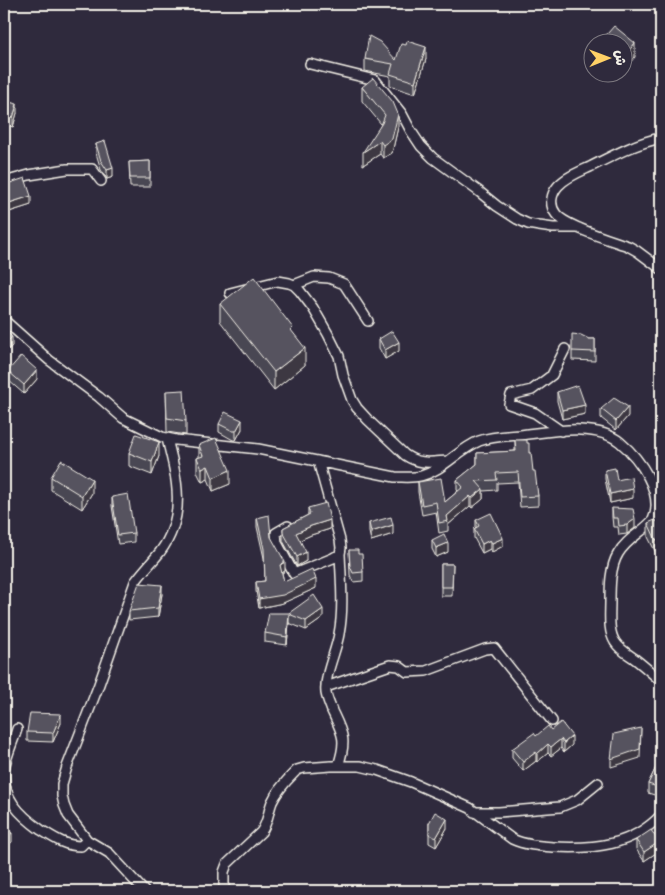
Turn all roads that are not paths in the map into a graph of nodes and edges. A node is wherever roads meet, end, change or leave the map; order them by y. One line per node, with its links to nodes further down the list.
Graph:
1 (310, 64): 5 (street)
2 (661, 138): 5 (street)
3 (101, 181): 4 (street)
4 (4, 182)
5 (579, 228): 6 (street)
6 (661, 269)
7 (294, 285): 8 (street); 10 (street); 15 (street)
8 (230, 293)
9 (4, 320): 13 (street)
10 (368, 321)
11 (565, 349): 12 (street)
12 (561, 431): 15 (street); 18 (street)
13 (167, 439): 14 (street); 26 (street)
14 (318, 461): 15 (street); 17 (street)
15 (448, 461)
16 (288, 526): 17 (street)
17 (340, 554): 19 (street)
18 (661, 681)
19 (326, 687): 20 (street); 22 (street)
20 (552, 721)
21 (17, 729): 26 (street)
22 (338, 766): 24 (street); 28 (street)
23 (598, 783): 24 (street)
24 (474, 812): 25 (street)
25 (661, 815)
26 (87, 840): 27 (street)
27 (144, 891)
28 (224, 891)

